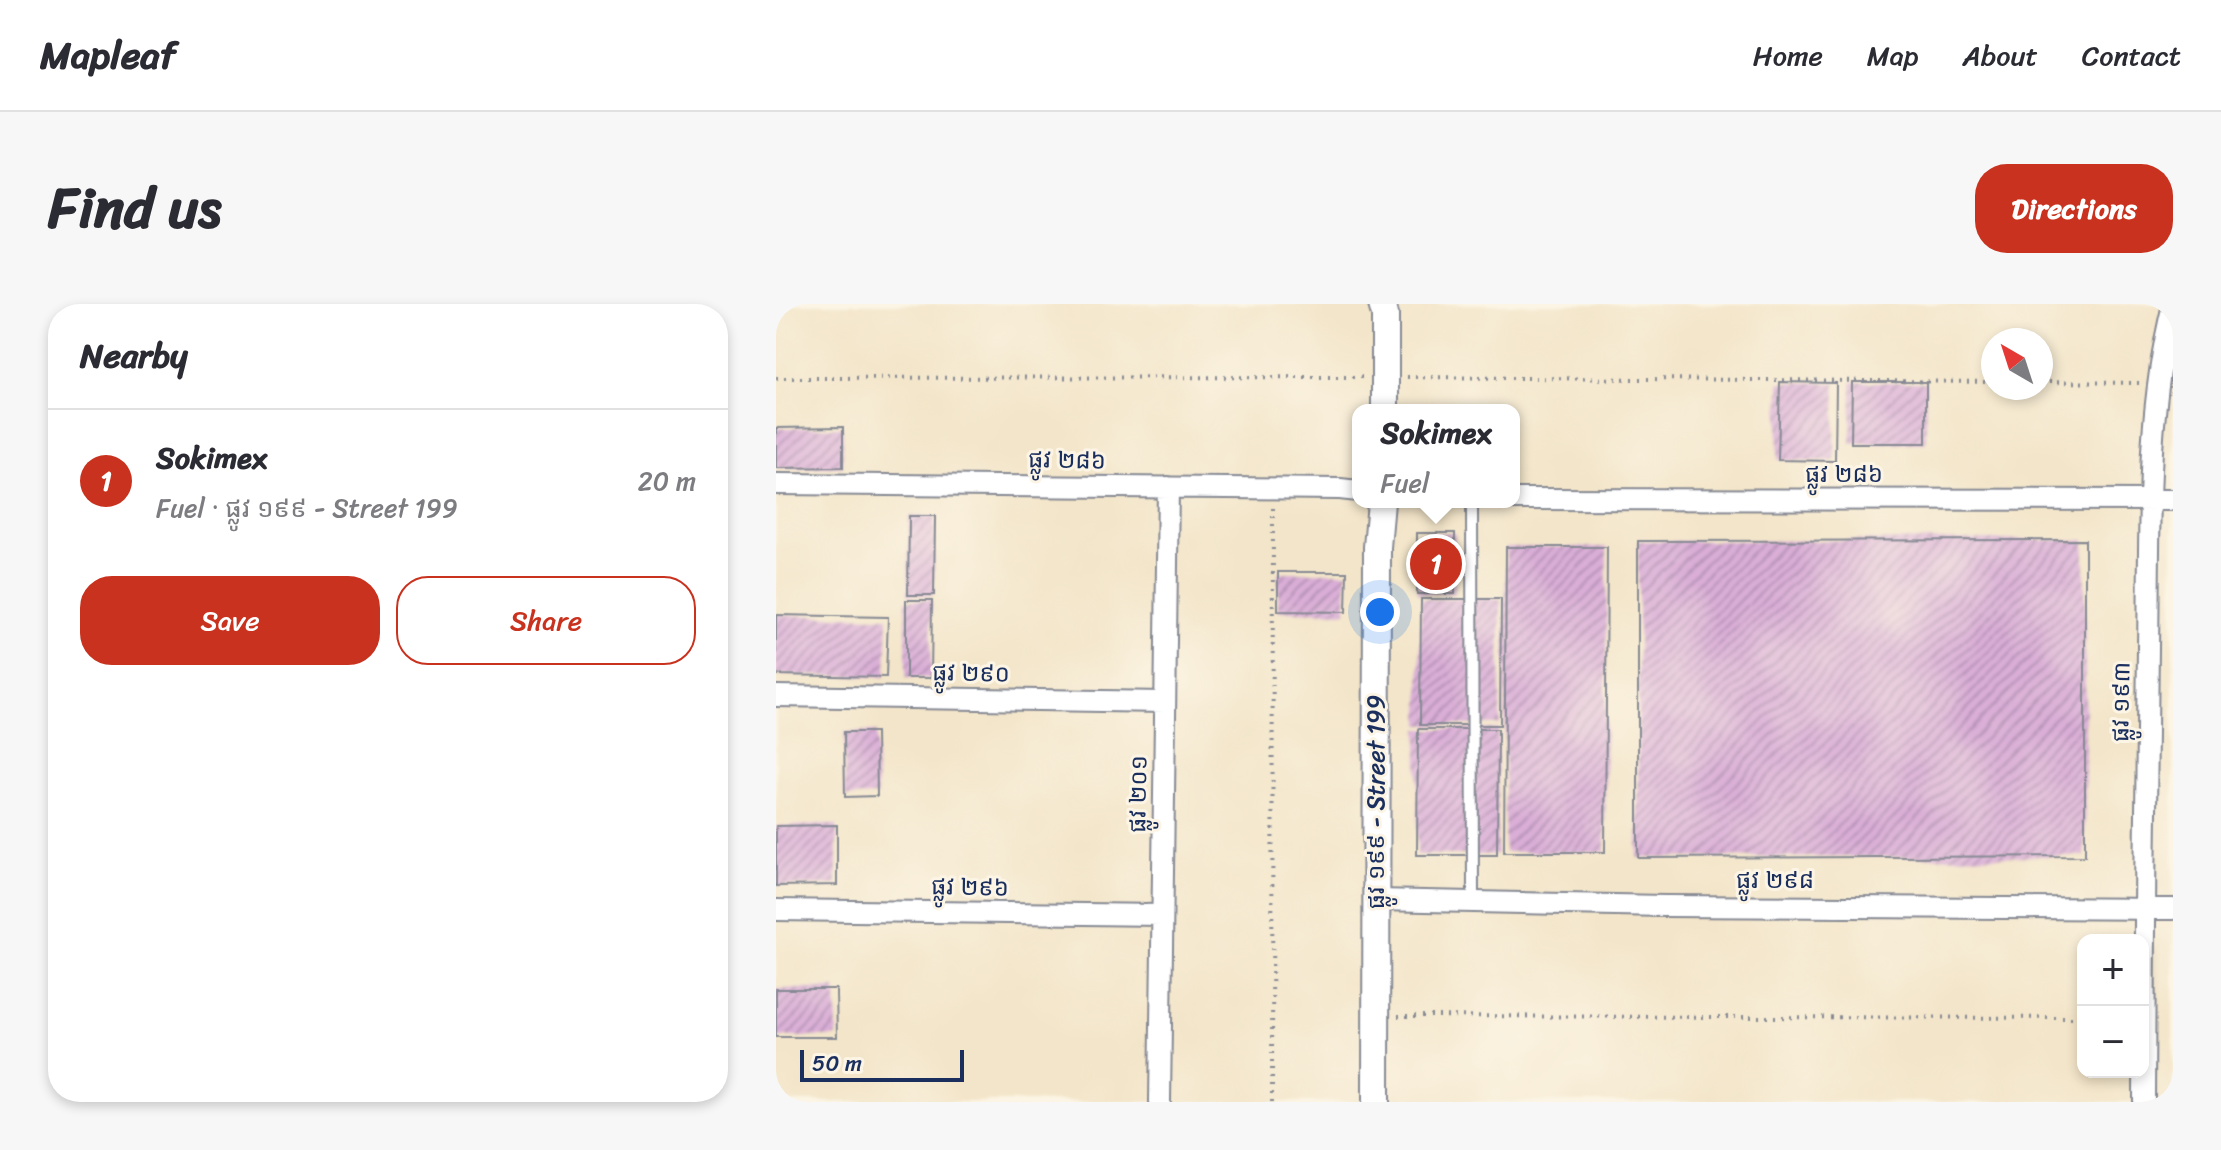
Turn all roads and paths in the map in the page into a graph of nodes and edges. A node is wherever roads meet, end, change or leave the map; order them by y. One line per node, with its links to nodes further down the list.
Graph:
1 (1382, 304): 3 (street)
2 (2173, 305): 7 (street, ផ្លូវ ១៩៣)
3 (1385, 377): 4 (path); 5 (path); 8 (street)
4 (776, 378)
5 (1981, 382)
6 (2053, 382): 7 (path)
7 (2159, 383): 15 (street, ផ្លូវ ១៩៣)
8 (1385, 404)
9 (776, 484): 10 (street, ផ្លូវ ២៨៦)
10 (1168, 487): 11 (street, ផ្លូវ ២៨៦); 19 (street, ផ្លូវ ២០១)
11 (1273, 488): 12 (street, ផ្លូវ ២៨៦); 29 (path)
12 (1352, 491)
13 (1520, 499): 15 (street, ផ្លូវ ២៨៦)
14 (2173, 500): 15 (street, ផ្លូវ ២៨៦)
15 (2150, 501): 22 (street, ផ្លូវ ១៩៣)
16 (1380, 508): 20 (street, ផ្លូវ ១៩៩ - Street 199)
17 (1472, 508): 21 (lane)
18 (776, 696): 19 (street, ផ្លូវ ២៩០)
19 (1165, 702): 25 (street, ផ្លូវ ២០១)
20 (1376, 900): 21 (street, ផ្លូវ ២៩៨); 26 (street, ផ្លូវ ១៩៩ - Street 199)
21 (1473, 901): 22 (street, ផ្លូវ ២៩៨)
22 (2145, 909): 23 (street, ផ្លូវ ២៩៨); 31 (street, ផ្លូវ ១៩៣)
23 (2173, 909)
24 (776, 910): 25 (street, ផ្លូវ ២៩៦)
25 (1162, 915): 28 (street, ផ្លូវ ២០១)
26 (1376, 1016): 27 (path); 30 (street, ផ្លូវ ១៩៩ - Street 199)
27 (2077, 1018)
28 (1160, 1102)
29 (1272, 1102)
30 (1376, 1102)
31 (2144, 1102)

